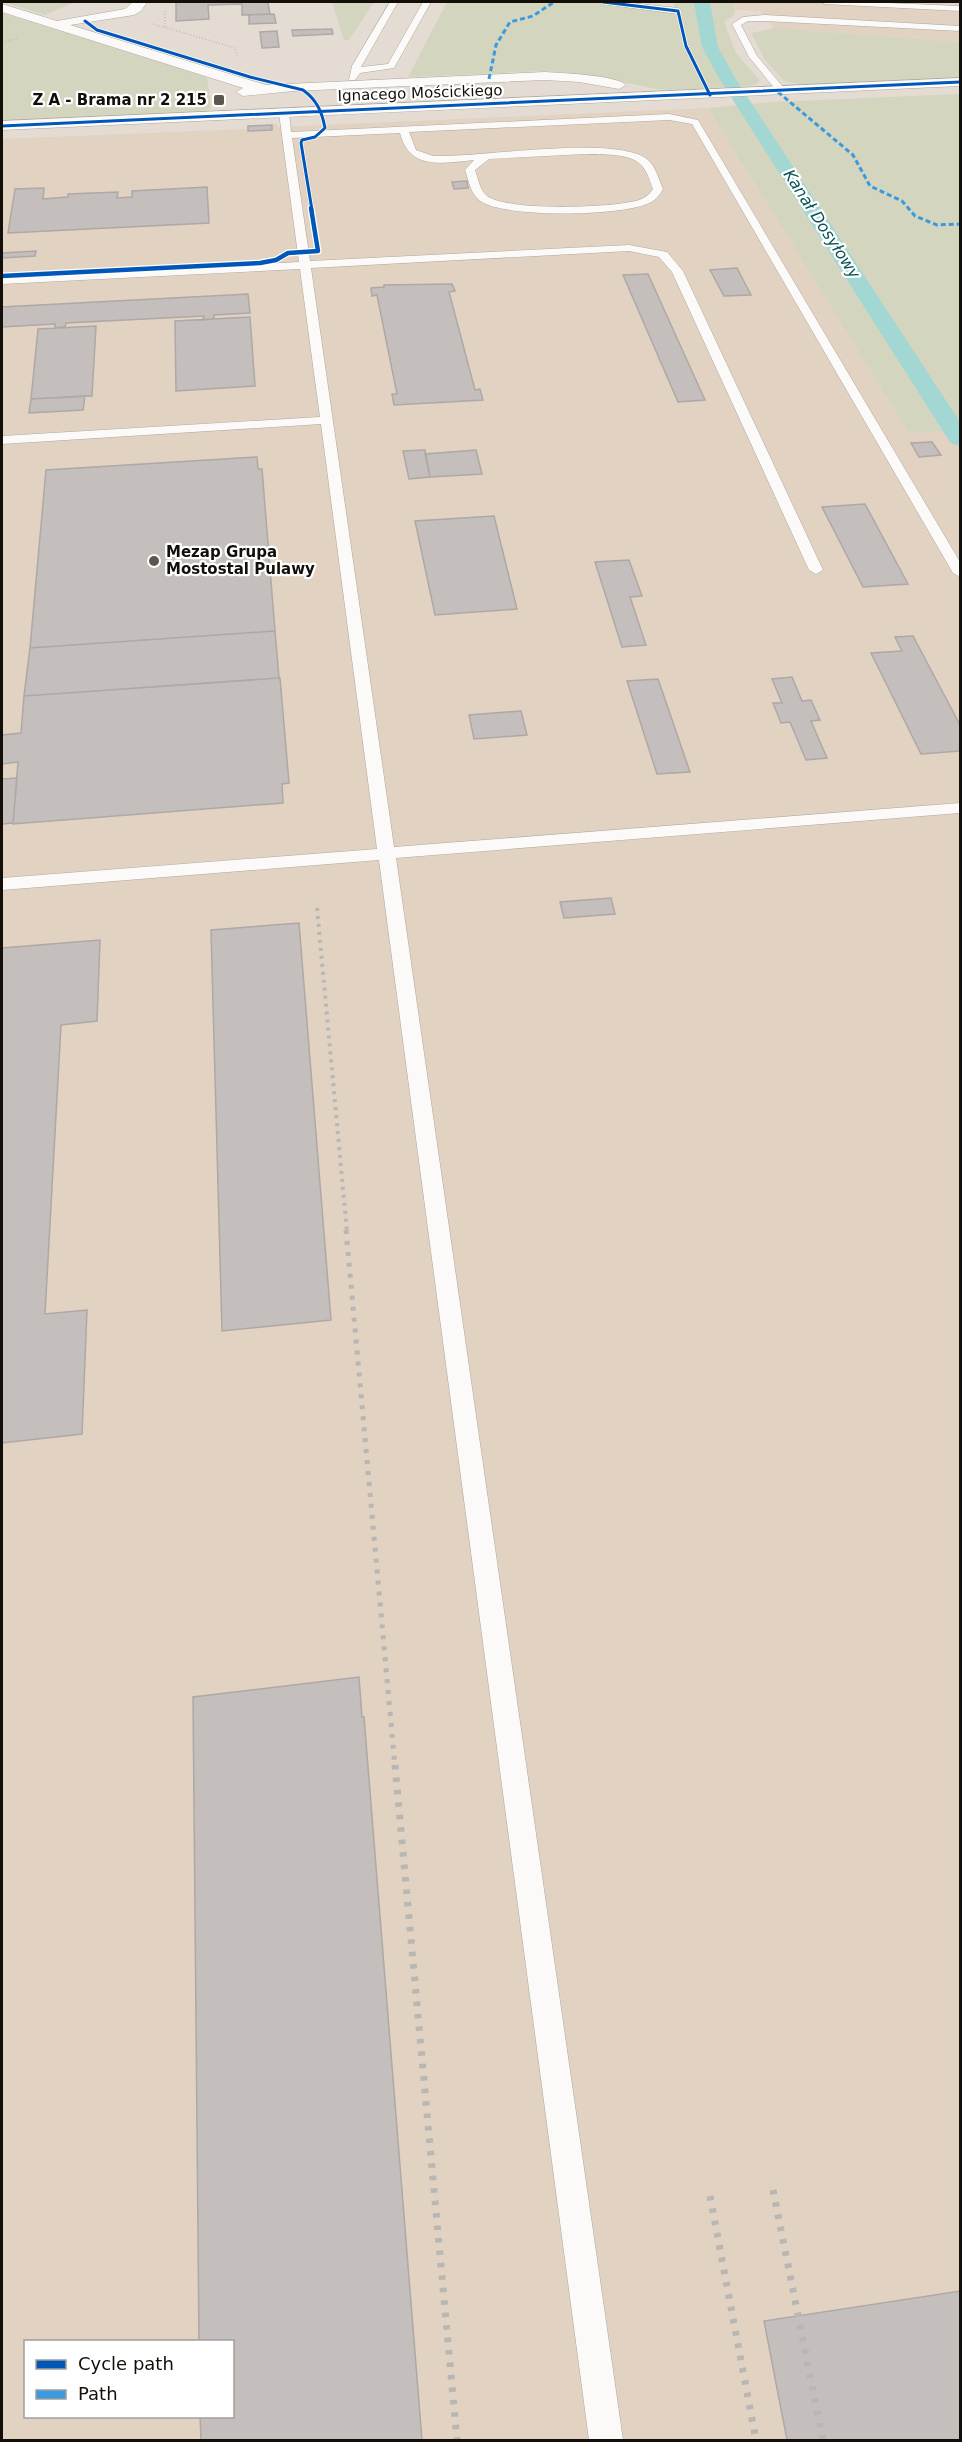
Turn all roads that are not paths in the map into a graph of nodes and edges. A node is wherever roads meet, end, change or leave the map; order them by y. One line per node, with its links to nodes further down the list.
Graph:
1 (140, 2): 11 (street)
2 (394, 2): 13 (lane)
3 (427, 2): 13 (lane)
4 (603, 2): 9 (lane)
5 (825, 2): 6 (lane)
6 (844, 2): 8 (lane); 10 (lane)
7 (2, 8): 11 (street)
8 (960, 9)
9 (678, 11)
10 (844, 22): 12 (lane); 18 (lane)
11 (56, 25): 17 (street)
12 (960, 29)
13 (357, 70): 15 (lane)
14 (960, 82): 19 (street, Ignacego Mościckiego)
15 (350, 85): 16 (street, Ignacego Mościckiego); 20 (street, Ignacego Mościckiego)
16 (620, 85): 22 (street, Ignacego Mościckiego); 23 (street)
17 (243, 88): 20 (street); 25 (street)
18 (779, 88): 19 (street, Ignacego Mościckiego); 21 (street, Ignacego Mościckiego)
19 (803, 89): 21 (street, Ignacego Mościckiego)
20 (265, 90): 24 (street)
21 (761, 90): 22 (street, Ignacego Mościckiego)
22 (712, 93): 23 (street, Ignacego Mościckiego)
23 (610, 99): 24 (street, Ignacego Mościckiego)
24 (284, 113): 25 (street, Ignacego Mościckiego); 28 (lane)
25 (242, 116): 26 (street, Ignacego Mościckiego)
26 (2, 126)
27 (404, 130): 28 (lane); 29 (lane); 35 (lane)
28 (288, 135): 30 (lane)
29 (486, 157): 29 (lane)
30 (307, 265): 31 (lane); 32 (lane); 34 (lane)
31 (2, 281)
32 (328, 420): 33 (lane); 37 (lane)
33 (2, 440)
34 (816, 570)
35 (960, 573)
36 (960, 808): 37 (lane)
37 (387, 852): 38 (lane); 39 (lane)
38 (2, 884)
39 (606, 2440)

